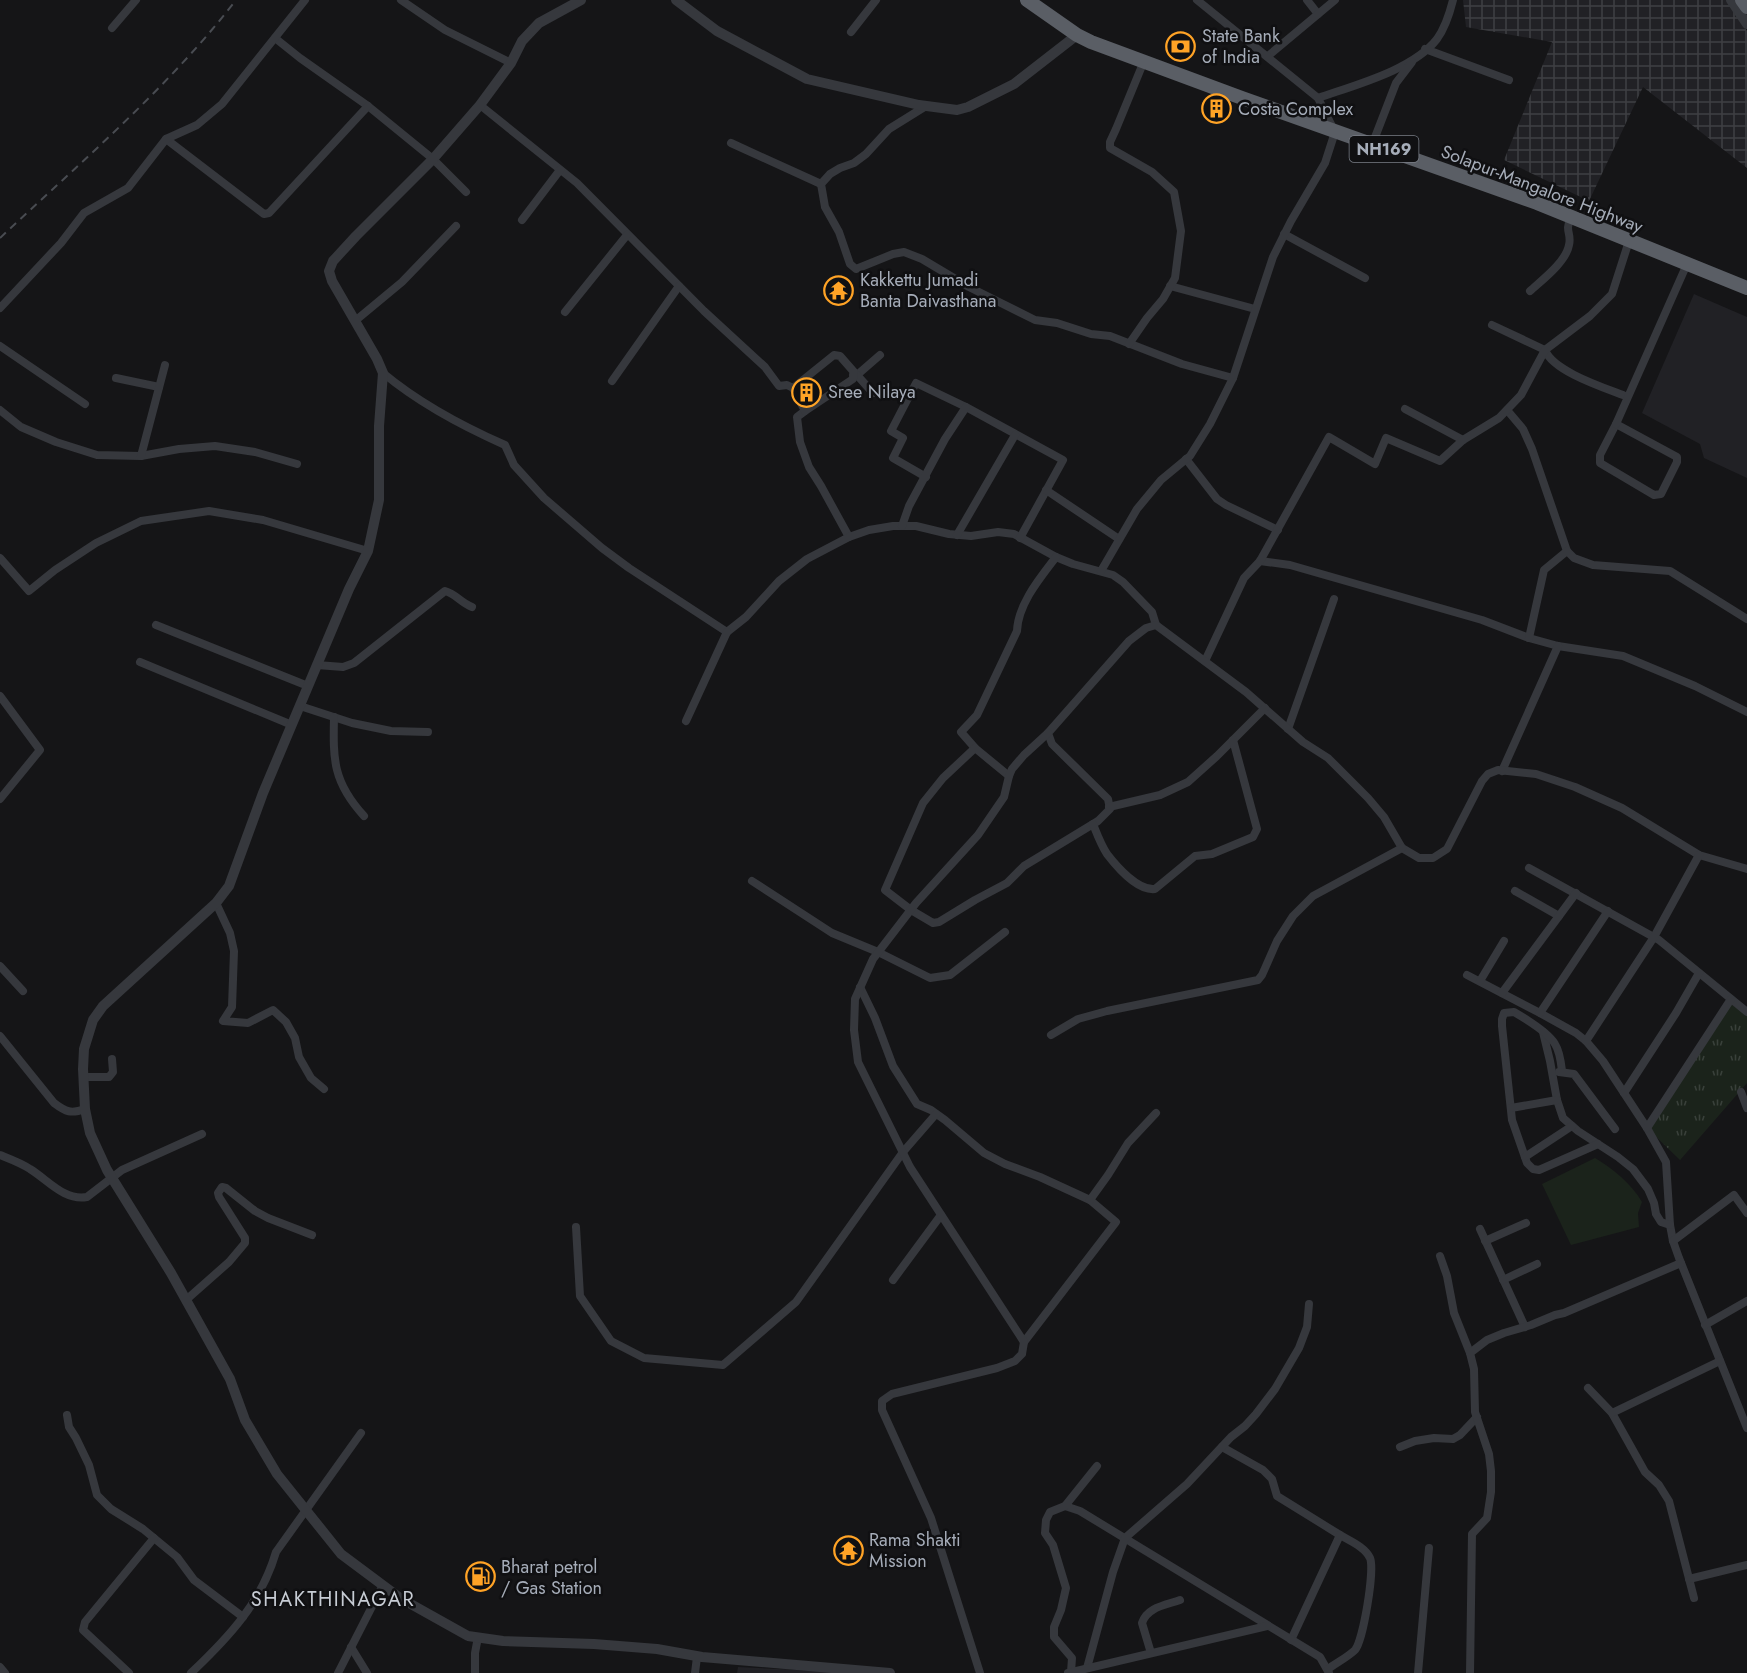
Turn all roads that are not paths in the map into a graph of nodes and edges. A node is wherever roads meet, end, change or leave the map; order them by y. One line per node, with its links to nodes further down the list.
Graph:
1 (136, 0): 17 (street)
2 (305, 0): 20 (street)
3 (401, 0): 25 (street)
4 (581, 0): 25 (street)
5 (677, 0): 30 (street)
6 (876, 0): 18 (street)
7 (1197, 0): 22 (street)
8 (1307, 0): 15 (street)
9 (1335, 0): 15 (street)
10 (1453, 0): 21 (street)
11 (1731, 0): 16 (street)
12 (1742, 0): 14 (highway)
13 (1030, 1): 19 (highway, Solapur-Mangalore Highway / NH169)
14 (1747, 6)
15 (1318, 14): 22 (street)
16 (1747, 24)
17 (112, 28)
18 (851, 32)
19 (1077, 35): 24 (highway, Solapur-Mangalore Highway / NH169); 30 (street)
20 (275, 38): 29 (street); 32 (street)
21 (1425, 50): 23 (street); 26 (street)
22 (1268, 56): 27 (street)
23 (1414, 60): 27 (street); 34 (street)
24 (1144, 61): 31 (highway, Solapur-Mangalore Highway / NH169); 48 (street)
25 (511, 63): 28 (street)
26 (1509, 80)
27 (1318, 98): 31 (street)
28 (480, 105): 35 (street); 36 (street)
29 (368, 106): 32 (street); 35 (street)
30 (926, 106): 37 (street)
31 (1335, 132): 34 (highway, Solapur-Mangalore Highway / NH169); 42 (street)
32 (166, 139): 51 (street)
33 (731, 143): 37 (street)
34 (1372, 145): 39 (highway, Solapur-Mangalore Highway / NH169)
35 (433, 159): 38 (street); 54 (street)
36 (560, 170): 40 (street); 43 (street)
37 (821, 184): 56 (street)
38 (466, 192)
39 (1571, 217): 44 (highway, Solapur-Mangalore Highway / NH169); 50 (street)
40 (522, 220)
41 (456, 226): 54 (street)
42 (1284, 234): 46 (street); 52 (street)
43 (627, 235): 47 (street); 53 (street)
44 (1629, 241): 45 (highway, Solapur-Mangalore Highway / NH169); 58 (street)
45 (1687, 264): 49 (highway, Solapur-Mangalore Highway / NH169); 76 (street)
46 (1365, 278)
47 (679, 286): 65 (street); 67 (street)
48 (1170, 286): 52 (street); 56 (street)
49 (1747, 288)
50 (1530, 291)
51 (0, 308)
52 (1255, 309): 64 (street)
53 (565, 312)
54 (356, 321): 61 (street)
55 (1492, 325): 58 (street)
56 (1129, 344): 64 (street)
57 (0, 346): 70 (street)
58 (1545, 350): 69 (street); 74 (street)
59 (880, 355): 62 (street)
60 (165, 365): 66 (street)
61 (383, 373): 90 (street); 101 (street)
62 (855, 375): 67 (street); 68 (street); 75 (street)
63 (116, 378): 66 (street)
64 (1233, 378): 80 (street)
65 (612, 381)
66 (159, 387): 79 (street)
67 (794, 388): 75 (street)
68 (873, 393)
69 (1623, 395)
70 (85, 404)
71 (966, 407): 77 (street); 82 (street); 82 (street)
72 (1405, 409): 78 (street)
73 (0, 410): 79 (street)
74 (1507, 410): 78 (street); 91 (street)
75 (805, 411): 87 (street)
76 (1616, 424): 76 (street)
77 (1015, 435): 83 (street); 86 (street)
78 (1463, 440): 85 (street)
79 (141, 456): 81 (street)
80 (1186, 459): 85 (street); 89 (street)
81 (297, 464)
82 (926, 477): 84 (street)
83 (1046, 490): 88 (street); 89 (street)
84 (902, 526): 86 (street); 87 (street)
85 (1278, 530): 94 (street)
86 (957, 535): 88 (street)
87 (849, 537): 101 (street)
88 (1020, 538): 92 (street)
89 (1119, 539): 95 (street)
90 (368, 551): 93 (street); 106 (street)
91 (1567, 551): 98 (street); 102 (street)
92 (1056, 557): 95 (street); 119 (street)
93 (0, 558)
94 (1260, 561): 102 (street); 104 (street)
95 (1101, 571): 100 (street)
96 (1334, 599): 115 (street)
97 (472, 607): 106 (street)
98 (1747, 619)
99 (156, 625): 107 (street)
100 (1156, 625): 104 (street); 117 (street)
101 (727, 632): 113 (street)
102 (1529, 638): 103 (street)
103 (1558, 646): 111 (street); 120 (street)
104 (1205, 661): 110 (street)
105 (140, 662): 114 (street)
106 (317, 665): 107 (street)
107 (308, 686): 109 (street)
108 (0, 696): 122 (street)
109 (300, 706): 112 (street); 114 (street)
110 (1264, 708): 115 (street); 118 (street)
111 (1747, 712)
112 (334, 717): 116 (street); 124 (street)
113 (686, 721)
114 (292, 725): 133 (street)
115 (1288, 729): 126 (street)
116 (428, 732)
117 (1048, 733): 121 (street); 123 (street)
118 (1233, 740): 123 (street); 125 (street)
119 (975, 748): 121 (street); 134 (street)
120 (1502, 771): 126 (street); 127 (street)
121 (1009, 776): 134 (street)
122 (0, 799)
123 (1109, 807): 125 (street)
124 (364, 816)
125 (1093, 824): 134 (street)
126 (1402, 848): 152 (street)
127 (1700, 855): 129 (street); 138 (street)
128 (1529, 868): 132 (street)
129 (1747, 869)
130 (752, 881): 140 (street)
131 (1515, 891): 136 (street)
132 (1576, 893): 135 (street); 136 (street)
133 (216, 903): 158 (street); 159 (street)
134 (911, 910): 140 (street)
135 (1608, 911): 138 (street); 150 (street)
136 (1559, 916): 147 (street)
137 (1005, 932): 140 (street)
138 (1654, 937): 142 (street); 154 (street)
139 (1504, 941): 144 (street)
140 (878, 952): 145 (street)
141 (0, 966): 146 (street)
142 (1699, 973): 148 (street); 161 (street)
143 (1467, 975): 144 (street)
144 (1480, 981): 147 (street)
145 (860, 987): 167 (street); 173 (street)
146 (23, 991)
147 (1502, 993): 150 (street)
148 (1731, 999): 149 (street); 169 (street)
149 (1746, 1010)
150 (1540, 1013): 154 (street)
151 (1543, 1032): 156 (street); 157 (street); 163 (street)
152 (1051, 1035)
153 (0, 1036): 165 (street)
154 (1586, 1041): 161 (street)
155 (112, 1059): 158 (street)
156 (1562, 1071): 157 (street); 170 (street)
157 (1552, 1072): 162 (street)
158 (84, 1077): 165 (street)
159 (324, 1089)
160 (1741, 1092): 164 (street)
161 (1624, 1093): 169 (street)
162 (1557, 1100): 163 (street); 168 (street)
163 (1511, 1108): 175 (street)
164 (1747, 1108)
165 (86, 1109): 176 (street)
166 (1156, 1113): 177 (street)
167 (936, 1114): 173 (street); 177 (street)
168 (1572, 1125): 172 (street); 175 (street)
169 (1647, 1128): 179 (street)
170 (1615, 1129)
171 (202, 1134): 176 (street)
172 (1598, 1144): 175 (street); 178 (street)
173 (903, 1152): 181 (street); 184 (street)
174 (0, 1155): 176 (street)
175 (1526, 1157)
176 (111, 1177): 194 (street)
177 (1090, 1200): 199 (street)
178 (1654, 1203): 179 (street); 183 (street)
179 (1669, 1211): 183 (street)
180 (1747, 1213): 188 (street)
181 (941, 1215): 192 (street); 199 (street)
182 (1526, 1223): 187 (street)
183 (1670, 1225): 188 (street)
184 (576, 1227)
185 (1480, 1229): 187 (street)
186 (312, 1235): 194 (street)
187 (1485, 1241): 193 (street)
188 (1673, 1241): 190 (street)
189 (1440, 1256): 200 (street)
190 (1681, 1263): 197 (street); 198 (street)
191 (1537, 1264): 193 (street)
192 (893, 1280)
193 (1503, 1280): 198 (street)
194 (186, 1300): 212 (street)
195 (1747, 1301): 197 (street)
196 (1309, 1304): 208 (street)
197 (1706, 1325): 201 (street)
198 (1525, 1327): 200 (street)
199 (1024, 1342): 241 (street)
200 (1470, 1353): 205 (street)
201 (1720, 1361): 203 (street); 206 (street)
202 (1588, 1388): 203 (street)
203 (1612, 1413): 218 (street)
204 (67, 1415): 214 (street)
205 (1477, 1417): 209 (street); 243 (street)
206 (1747, 1428)
207 (361, 1433): 212 (street)
208 (1222, 1447): 213 (street); 215 (street)
209 (1400, 1447)
210 (1097, 1466): 211 (street)
211 (1065, 1506): 215 (street); 232 (street)
212 (307, 1511): 219 (street); 222 (street)
213 (1340, 1535): 225 (street); 231 (street)
214 (154, 1538): 222 (street); 234 (street)
215 (1125, 1538): 223 (street); 230 (street)
216 (1429, 1548): 242 (street)
217 (1747, 1565): 218 (street)
218 (1689, 1580): 220 (street)
219 (383, 1585): 224 (street); 226 (street)
220 (1694, 1598)
221 (1180, 1600): 227 (street)
222 (243, 1617): 235 (street)
223 (1267, 1626): 225 (street); 227 (street)
224 (478, 1638): 228 (street); 238 (street)
225 (1291, 1640): 231 (street)
226 (351, 1647): 236 (street); 237 (street)
227 (1150, 1653): 230 (street)
228 (697, 1657): 239 (street); 240 (street)
229 (0, 1667): 233 (street)
230 (1088, 1668): 232 (street)
231 (1329, 1671)
232 (1069, 1672)
233 (5, 1673)
234 (129, 1673)
235 (191, 1673)
236 (338, 1673)
237 (367, 1673)
238 (475, 1673)
239 (695, 1673)
240 (890, 1673)
241 (980, 1673)
242 (1418, 1673)
243 (1470, 1673)

